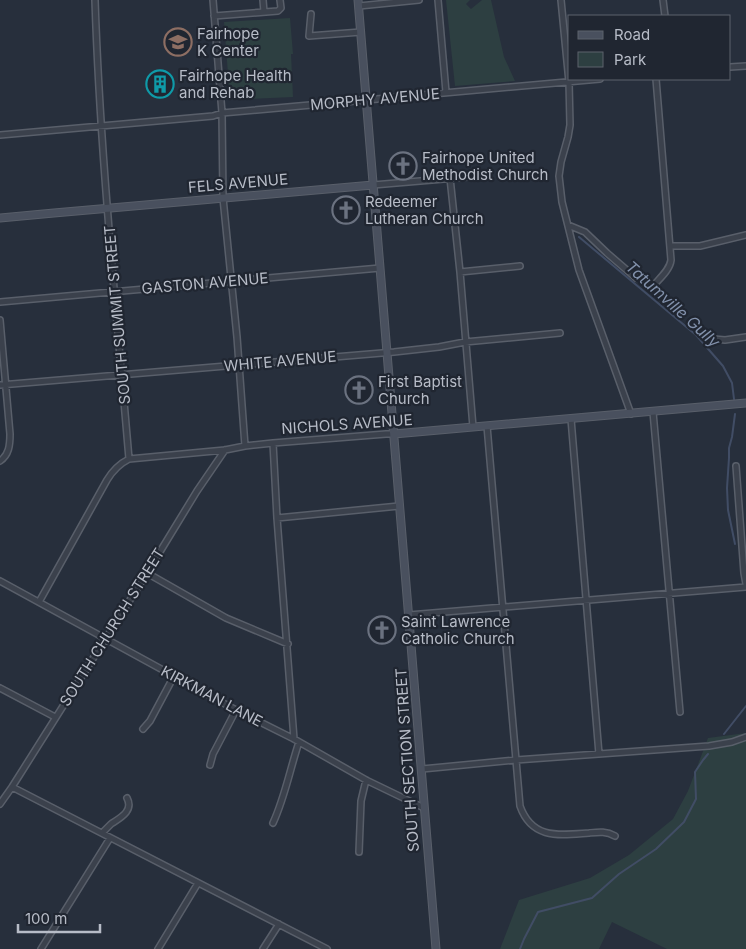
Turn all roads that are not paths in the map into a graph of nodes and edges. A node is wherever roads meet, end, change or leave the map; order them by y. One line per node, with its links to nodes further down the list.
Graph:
1 (95, 0): 24 (street, SOUTH SUMMIT STREET)
2 (213, 0): 13 (street)
3 (263, 0): 10 (street)
4 (280, 0): 10 (street)
5 (419, 0): 9 (street)
6 (438, 0): 21 (street)
7 (561, 0): 17 (street)
8 (663, 0): 12 (street)
9 (358, 3): 14 (street, SOUTH SECTION STREET)
10 (264, 12): 13 (street)
11 (311, 14): 14 (street)
12 (665, 15)
13 (214, 16): 23 (street)
14 (361, 32): 22 (street, SOUTH SECTION STREET)
15 (746, 66): 16 (street)
16 (731, 67)
17 (568, 72)
18 (590, 80): 20 (street, MORPHY AVENUE)
19 (656, 80): 34 (street)
20 (569, 82): 21 (street, MORPHY AVENUE); 32 (street)
21 (446, 92): 22 (street, MORPHY AVENUE)
22 (367, 100): 23 (street, MORPHY AVENUE); 28 (street, SOUTH SECTION STREET)
23 (222, 113): 24 (street, MORPHY AVENUE); 29 (street)
24 (101, 126): 25 (street, MORPHY AVENUE); 30 (street, SOUTH SUMMIT STREET)
25 (0, 135)
26 (479, 176): 27 (street, FELS AVENUE)
27 (450, 178): 28 (street, FELS AVENUE); 37 (street)
28 (373, 185): 29 (street, FELS AVENUE); 36 (street, SOUTH SECTION STREET)
29 (223, 198): 30 (street, FELS AVENUE); 39 (street)
30 (107, 208): 31 (street, FELS AVENUE); 41 (street, SOUTH SUMMIT STREET)
31 (0, 218)
32 (568, 225): 38 (street); 54 (street)
33 (746, 235): 34 (street)
34 (670, 246): 40 (street)
35 (520, 266): 37 (street)
36 (380, 268): 39 (street, GASTON AVENUE); 48 (street, SOUTH SECTION STREET)
37 (460, 272): 47 (street)
38 (636, 278)
39 (231, 281): 41 (street, GASTON AVENUE); 49 (street)
40 (652, 287)
41 (114, 291): 42 (street, GASTON AVENUE); 50 (street, SOUTH SUMMIT STREET)
42 (0, 302)
43 (0, 320): 51 (street)
44 (560, 333): 47 (street, WHITE AVENUE)
45 (746, 337): 46 (street)
46 (714, 339)
47 (465, 342): 48 (street, WHITE AVENUE); 57 (street)
48 (387, 352): 49 (street, WHITE AVENUE); 58 (street, SOUTH SECTION STREET)
49 (239, 365): 50 (street, WHITE AVENUE); 60 (street)
50 (122, 374): 51 (street, WHITE AVENUE); 62 (street, SOUTH SUMMIT STREET)
51 (3, 385): 63 (street)
52 (746, 403): 53 (street, NICHOLS AVENUE)
53 (653, 412): 54 (street, NICHOLS AVENUE); 70 (street)
54 (631, 414): 55 (street, NICHOLS AVENUE)
55 (571, 419): 56 (street, NICHOLS AVENUE); 71 (street)
56 (487, 426): 57 (street, NICHOLS AVENUE); 73 (street)
57 (473, 427): 58 (street, NICHOLS AVENUE)
58 (394, 434): 59 (street, NICHOLS AVENUE); 65 (street, SOUTH SECTION STREET)
59 (273, 443): 60 (street, NICHOLS AVENUE); 66 (street)
60 (245, 446): 61 (street, NICHOLS AVENUE)
61 (225, 450): 62 (street, NICHOLS AVENUE); 67 (street, SOUTH CHURCH STREET)
62 (130, 459): 72 (street)
63 (0, 461)
64 (736, 466): 69 (street)
65 (399, 506): 66 (street); 74 (street, SOUTH SECTION STREET)
66 (277, 518): 76 (street)
67 (147, 573): 75 (street, SOUTH CHURCH STREET); 76 (street)
68 (0, 582): 72 (street, KIRKMAN LANE)
69 (746, 585): 70 (street)
70 (669, 593): 71 (street); 80 (street)
71 (587, 600): 73 (street); 85 (street)
72 (39, 602): 75 (street, KIRKMAN LANE)
73 (504, 607): 74 (street); 86 (street)
74 (409, 615): 88 (street, SOUTH SECTION STREET)
75 (105, 639): 77 (street, KIRKMAN LANE); 81 (street, SOUTH CHURCH STREET)
76 (288, 644): 84 (street)
77 (174, 676): 79 (street, KIRKMAN LANE); 82 (street)
78 (0, 688): 81 (street)
79 (236, 710): 84 (street, KIRKMAN LANE); 87 (street)
80 (680, 712)
81 (55, 717): 90 (street, SOUTH CHURCH STREET)
82 (143, 729)
83 (746, 737): 85 (street)
84 (297, 741): 89 (street, KIRKMAN LANE); 94 (street)
85 (600, 754): 86 (street)
86 (516, 760): 88 (street); 96 (street)
87 (210, 765)
88 (422, 769): 93 (street, SOUTH SECTION STREET)
89 (366, 780): 93 (street, KIRKMAN LANE); 98 (street)
90 (12, 787): 92 (street, SOUTH CHURCH STREET); 95 (street)
91 (128, 798): 95 (street)
92 (1, 802)
93 (424, 808): 105 (street, SOUTH SECTION STREET)
94 (273, 823)
95 (102, 833): 97 (street)
96 (615, 836)
97 (110, 838): 99 (street); 101 (street)
98 (359, 852)
99 (198, 883): 100 (street); 102 (street)
100 (278, 924): 103 (street); 104 (street)
101 (41, 949)
102 (158, 949)
103 (263, 949)
104 (327, 949)
105 (436, 949)

